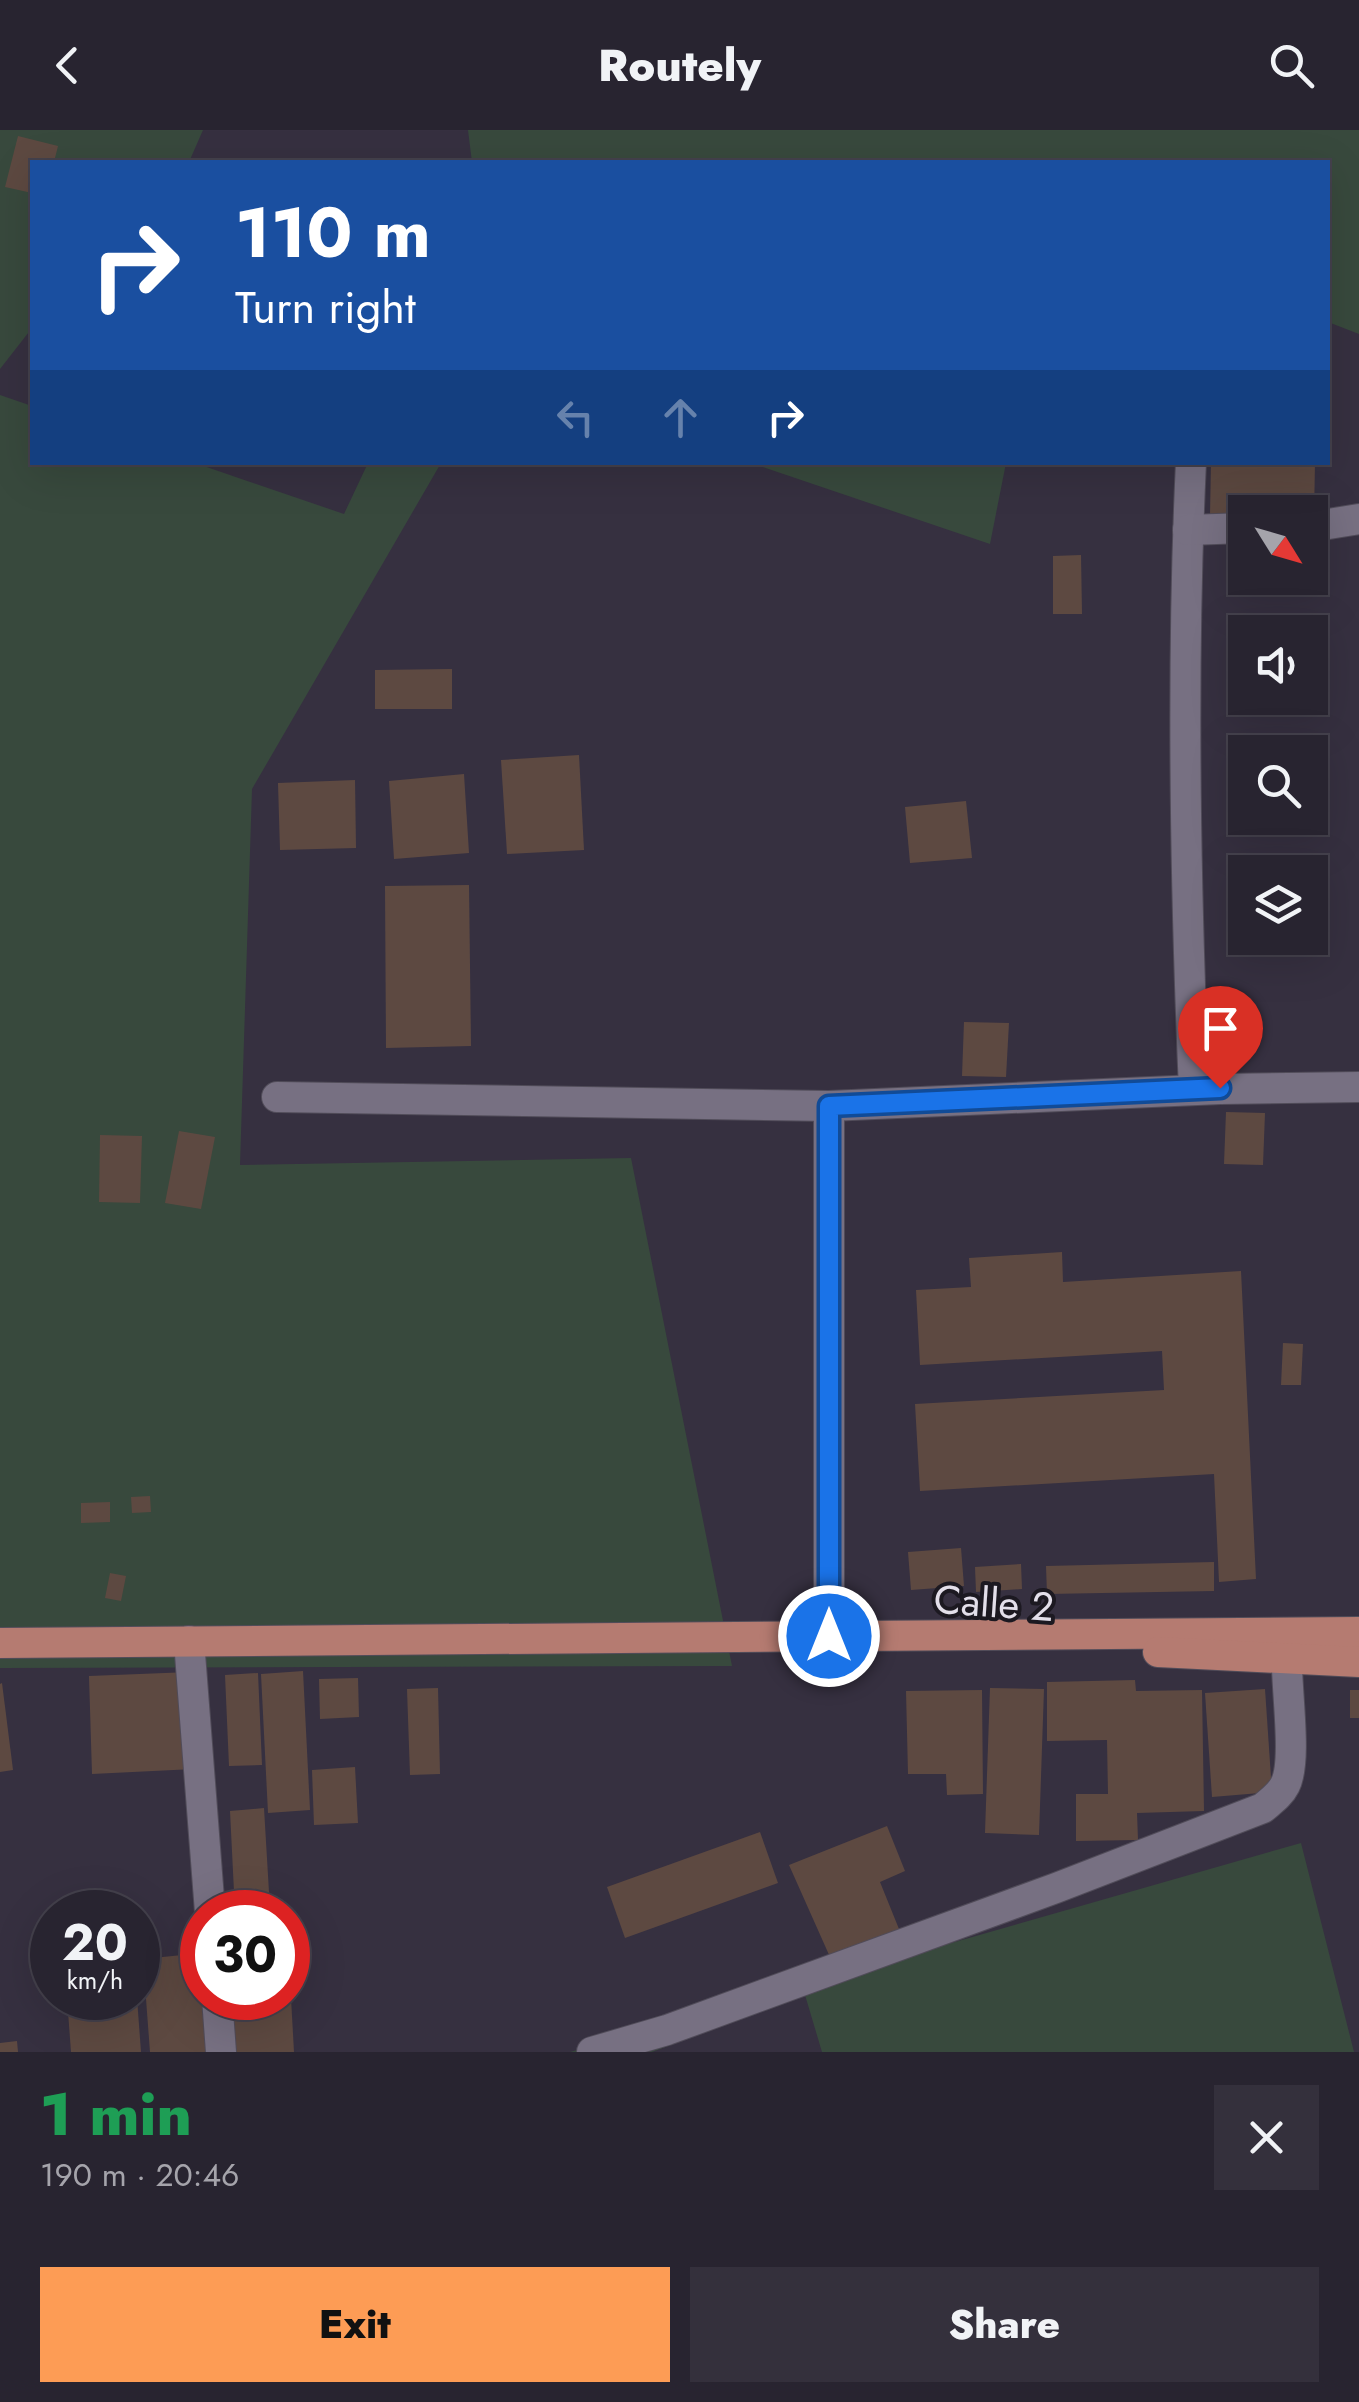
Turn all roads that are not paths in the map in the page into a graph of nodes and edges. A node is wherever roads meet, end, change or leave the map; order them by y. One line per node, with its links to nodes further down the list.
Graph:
1 (1191, 465): 5 (street)
2 (1359, 520): 3 (street)
3 (1328, 524)
4 (1228, 529): 5 (street)
5 (1188, 530): 7 (street)
6 (1359, 1087): 7 (street)
7 (1194, 1090): 9 (street)
8 (277, 1098): 9 (street)
9 (829, 1106): 11 (street)
10 (1359, 1632): 14 (main road, Calle 2)
11 (829, 1636): 12 (main road, Calle 2); 14 (main road, Calle 2)
12 (188, 1641): 13 (main road, Calle 2); 16 (street)
13 (0, 1643)
14 (1286, 1646): 15 (main road, Calle 2); 19 (street)
15 (1359, 1662)
16 (208, 1890)
17 (219, 2020): 18 (street)
18 (222, 2052)
19 (592, 2052)

